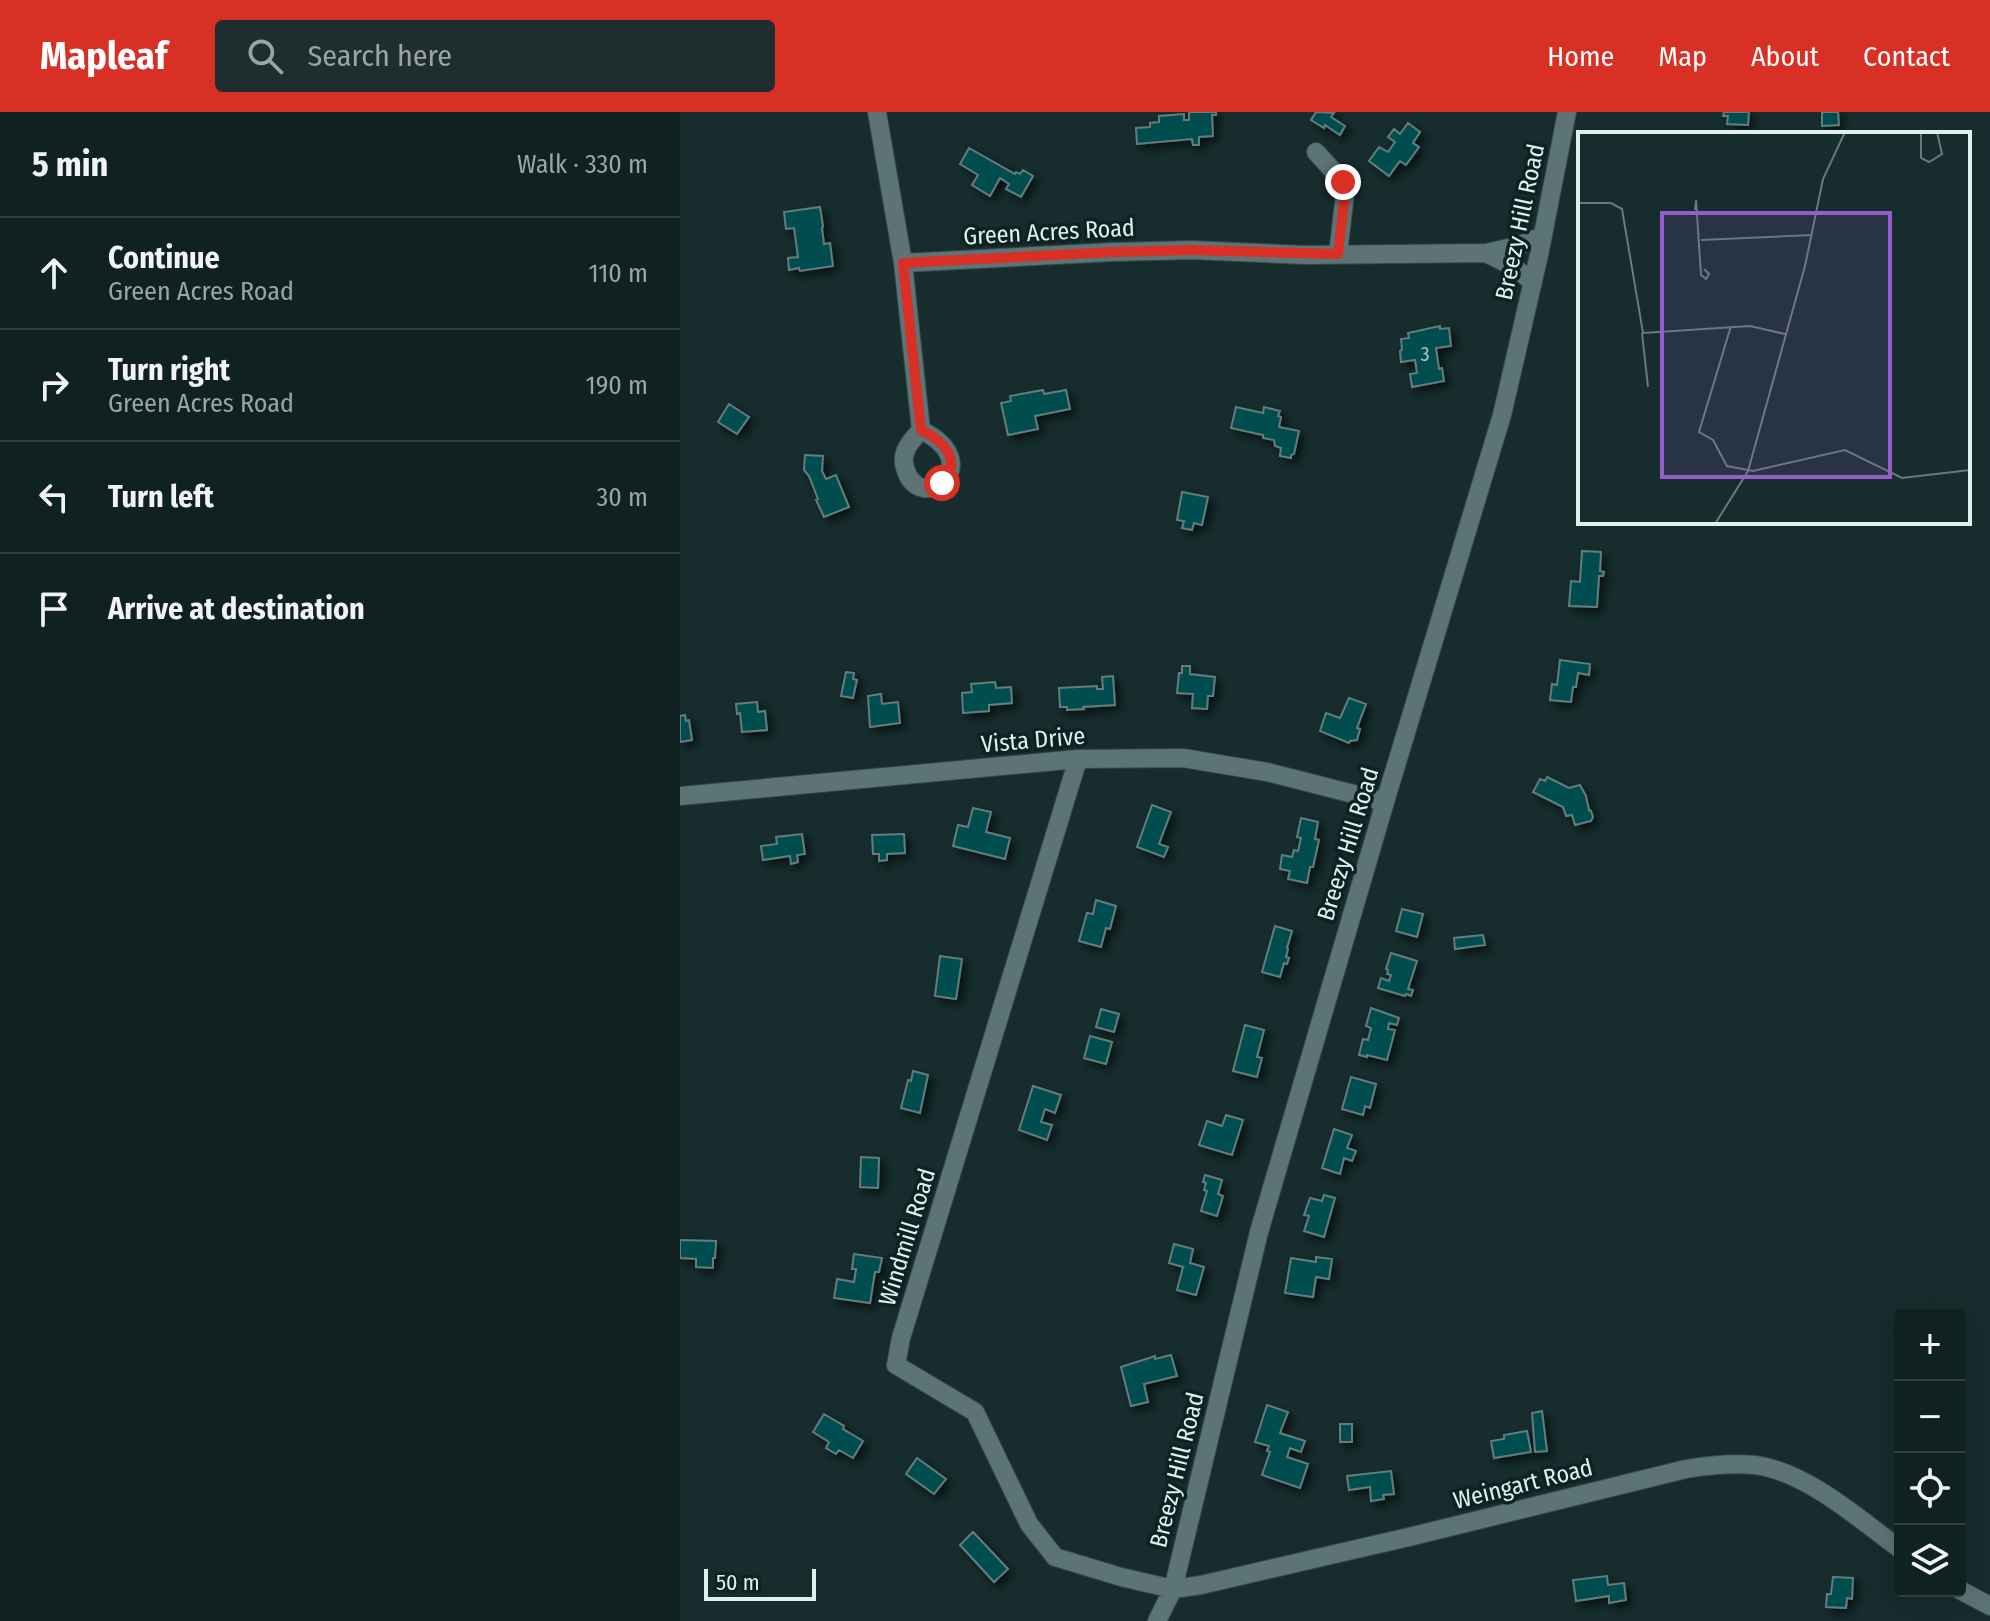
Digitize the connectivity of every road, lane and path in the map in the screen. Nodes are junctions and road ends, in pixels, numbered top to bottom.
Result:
1 (877, 112) edge
2 (1567, 112) edge
3 (1316, 152) dead end
4 (1543, 236) junction
5 (1486, 253) junction
6 (1338, 254) junction
7 (903, 263) junction
8 (1533, 282) junction
9 (921, 430) dead end
10 (1078, 759) junction
11 (680, 796) edge
12 (1385, 802) junction
13 (1894, 1544) edge
14 (1173, 1589) junction
15 (1966, 1593) edge
16 (1990, 1606) edge
17 (1157, 1621) edge

1 - 7 street
2 - 4 street, Breezy Hill Road
3 - 6 street
4 - 5 street, Green Acres Road
4 - 8 street, Breezy Hill Road
5 - 6 street, Green Acres Road
5 - 8 street, Green Acres Road
6 - 7 street, Green Acres Road
7 - 9 street
8 - 12 street, Breezy Hill Road
10 - 11 street, Vista Drive
10 - 12 street, Vista Drive
10 - 14 street, Windmill Road
12 - 14 street, Breezy Hill Road
13 - 14 street, Weingart Road
14 - 17 street
15 - 16 street

